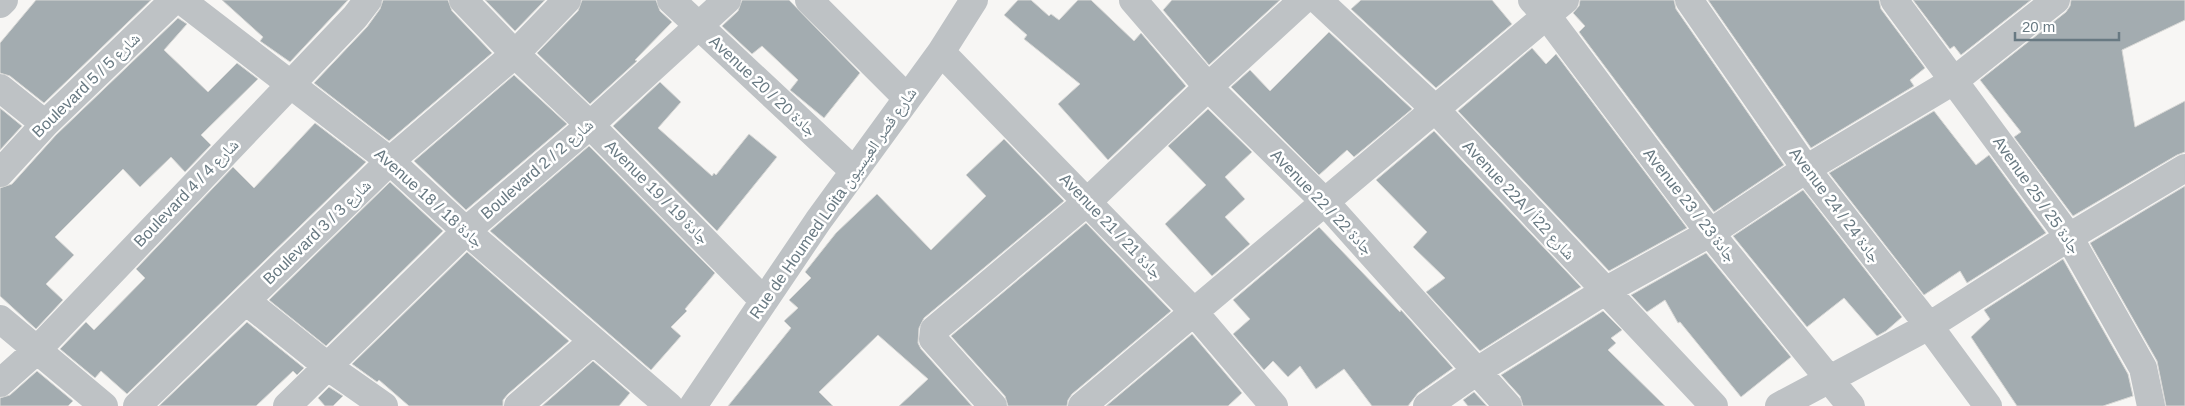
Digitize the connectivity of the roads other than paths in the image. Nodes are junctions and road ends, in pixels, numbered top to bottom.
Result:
1 (4, 0) edge
2 (174, 0) edge
3 (181, 0) edge
4 (368, 0) edge
5 (463, 0) edge
6 (567, 0) edge
7 (671, 0) edge
8 (727, 0) edge
9 (809, 0) edge
10 (974, 0) edge
11 (1133, 0) edge
12 (1303, 0) edge
13 (1318, 0) edge
14 (1689, 0) edge
15 (1894, 0) edge
16 (2056, 0) edge
17 (0, 4) edge
18 (1548, 5) edge
19 (698, 26) junction
20 (941, 52) junction
21 (515, 54) junction
22 (1955, 80) junction
23 (290, 83) junction
24 (1208, 87) junction
25 (0, 88) edge
26 (906, 97) junction
27 (1434, 108) junction
28 (45, 124) junction
29 (590, 124) junction
30 (390, 161) junction
31 (2185, 168) edge
32 (1806, 169) junction
33 (854, 171) junction
34 (0, 172) edge
35 (1088, 201) junction
36 (1325, 202) junction
37 (466, 231) junction
38 (1710, 233) junction
39 (2069, 237) junction
40 (1605, 292) junction
41 (246, 301) junction
42 (764, 301) junction
43 (1194, 312) junction
44 (0, 319) edge
45 (1929, 326) junction
46 (593, 341) junction
47 (37, 350) junction
48 (327, 366) junction
49 (1477, 371) junction
50 (1830, 380) junction
51 (0, 383) edge
52 (706, 400) edge
53 (104, 406) edge
54 (137, 406) edge
55 (287, 406) edge
56 (384, 406) edge
57 (518, 406) edge
58 (669, 406) edge
59 (993, 406) edge
60 (1082, 406) edge
61 (1274, 406) edge
62 (1427, 406) edge
63 (1508, 406) edge
64 (1714, 406) edge
65 (1779, 406) edge
66 (1851, 406) edge
67 (1988, 406) edge
68 (2151, 406) edge

1 - 17 street
2 - 28 street, Boulevard 5 / شارع 5
3 - 23 street, Avenue 18 / جادة 18
4 - 23 street, Boulevard 4 / شارع 4
5 - 21 street, Avenue 19 / جادة 19
6 - 21 street, Boulevard 3 / شارع 3
7 - 19 street, Avenue 20 / جادة 20
8 - 19 street, Boulevard 2 / شارع 2
9 - 26 street
10 - 20 street, Rue de Houmed Loita شارع قصر العيسيون
11 - 24 street, Avenue 22 / جادة 22
12 - 24 street
13 - 27 street, Avenue 22A / شارع 22أ
14 - 32 street, Avenue 24 / جادة 24
15 - 22 street, Avenue 25 / جادة 25
16 - 22 street
18 - 27 street
18 - 38 street, Avenue 23 / جادة 23
19 - 29 street, Boulevard 2 / شارع 2
19 - 33 street, Avenue 20 / جادة 20
20 - 26 street, Rue de Houmed Loita شارع قصر العيسيون
20 - 35 street, Avenue 21 / جادة 21
21 - 29 street, Avenue 19 / جادة 19
21 - 30 street, Boulevard 3 / شارع 3
22 - 32 street
22 - 39 street, Avenue 25 / جادة 25
23 - 30 street, Avenue 18 / جادة 18
23 - 47 street, Boulevard 4 / شارع 4
24 - 35 street
24 - 36 street, Avenue 22 / جادة 22
25 - 28 street
26 - 33 street, Rue de Houmed Loita شارع قصر العيسيون
27 - 36 street
27 - 40 street, Avenue 22A / شارع 22أ
28 - 34 street, Boulevard 5 / شارع 5
29 - 37 street, Boulevard 2 / شارع 2
29 - 42 street, Avenue 19 / جادة 19
30 - 37 street, Avenue 18 / جادة 18
30 - 41 street, Boulevard 3 / شارع 3
31 - 39 street
32 - 38 street
32 - 45 street, Avenue 24 / جادة 24
33 - 42 street, Rue de Houmed Loita شارع قصر العيسيون
35 - 43 street, Avenue 21 / جادة 21
35 - 59 street
36 - 43 street
36 - 49 street, Avenue 22 / جادة 22
37 - 46 street, Avenue 18 / جادة 18
37 - 48 street, Boulevard 2 / شارع 2
38 - 40 street
38 - 50 street, Avenue 23 / جادة 23
39 - 45 street
39 - 68 street, Avenue 25 / جادة 25
40 - 49 street
40 - 64 street, Avenue 22A / شارع 22أ
41 - 48 street
41 - 54 street, Boulevard 3 / شارع 3
42 - 52 street, Rue de Houmed Loita شارع قصر العيسيون
43 - 60 street
43 - 61 street, Avenue 21 / جادة 21
44 - 47 street
45 - 50 street
45 - 67 street, Avenue 24 / جادة 24
46 - 57 street
46 - 58 street, Avenue 18 / جادة 18
47 - 51 street, Boulevard 4 / شارع 4
47 - 53 street
48 - 55 street, Boulevard 2 / شارع 2
48 - 56 street
49 - 62 street
49 - 63 street, Avenue 22 / جادة 22
50 - 65 street
50 - 66 street, Avenue 23 / جادة 23

